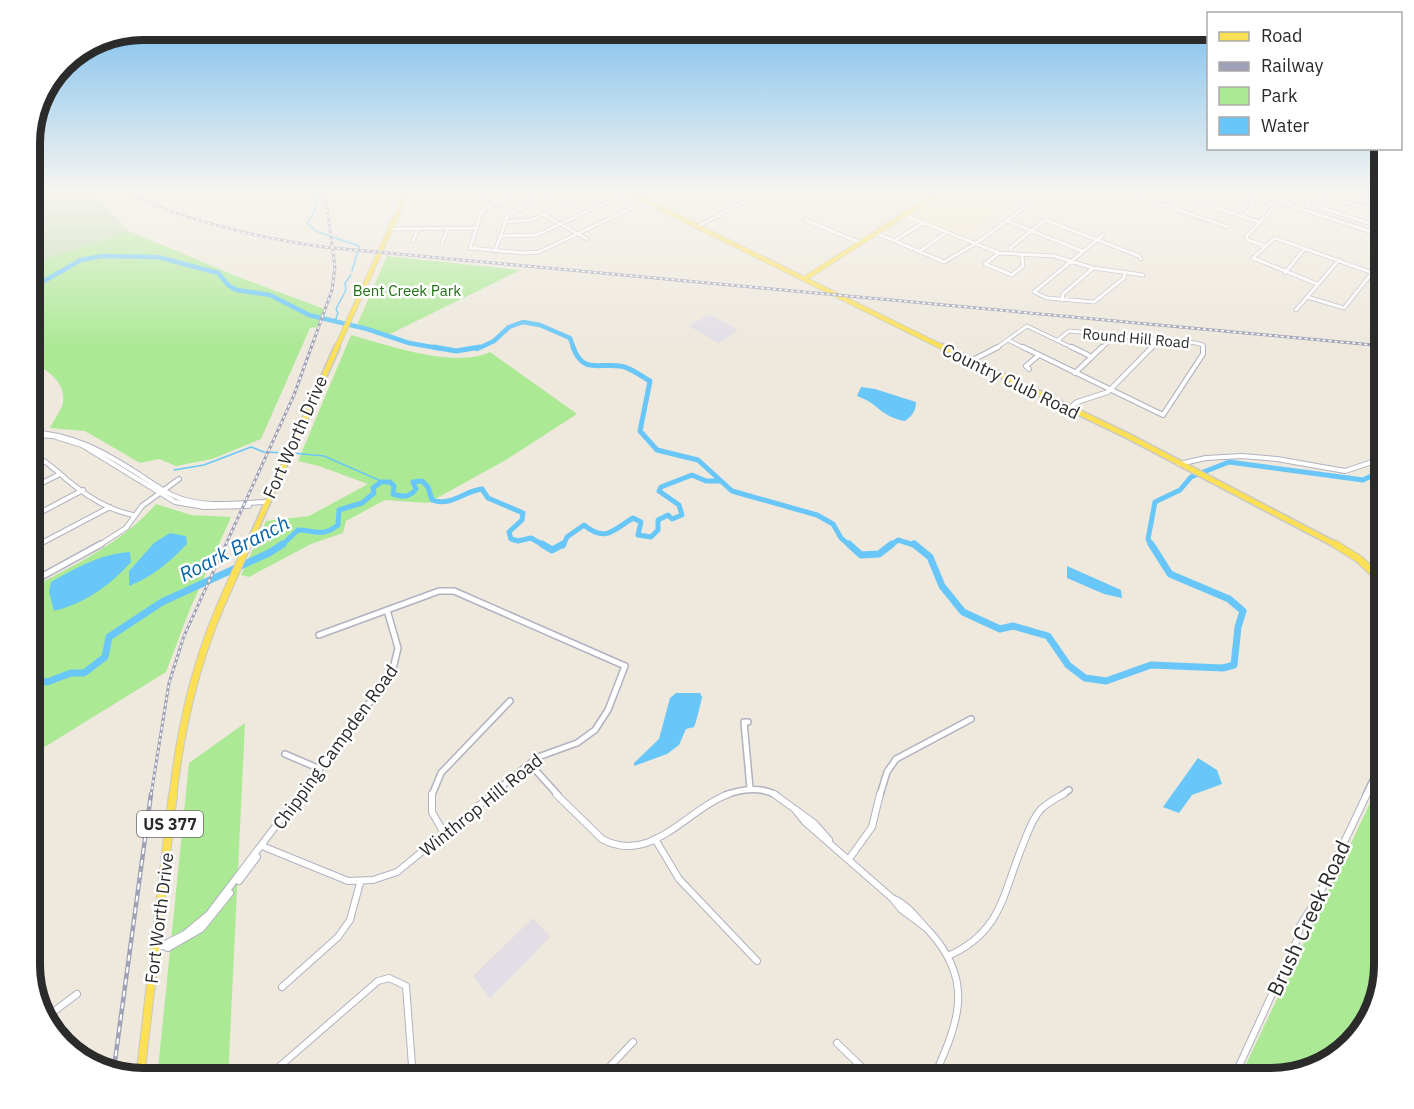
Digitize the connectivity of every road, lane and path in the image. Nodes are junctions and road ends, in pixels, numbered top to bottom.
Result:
1 (383, 244) edge
2 (471, 244) edge
3 (498, 244) edge
4 (556, 244) edge
5 (734, 244) edge
6 (860, 244) edge
7 (900, 244) edge
8 (931, 244) edge
9 (975, 244) joint
10 (1015, 244) edge
11 (1064, 244) edge
12 (1091, 244) edge
13 (1106, 244) edge
14 (1260, 244) edge
15 (1268, 244) edge
16 (1292, 244) edge
17 (1265, 246) junction
18 (1305, 248) junction
19 (1011, 250) dead end
20 (495, 251) junction
21 (1082, 251) junction
22 (919, 252) junction
23 (999, 253) junction
24 (1022, 256) junction
25 (1141, 259) dead end
26 (1071, 260) junction
27 (1339, 260) junction
28 (1093, 267) junction
29 (1125, 273) junction
30 (1285, 273) junction
31 (1372, 273) joint
32 (1143, 275) dead end
33 (804, 279) junction
34 (1317, 284) junction
35 (1307, 297) junction
36 (1062, 300) junction
37 (1296, 310) dead end
38 (1108, 335) junction
39 (1008, 340) junction
40 (1058, 340) junction
41 (1154, 340) junction
42 (1039, 355) junction
43 (1092, 357) junction
44 (971, 361) junction
45 (1029, 369) dead end
46 (1075, 373) junction
47 (1110, 390) junction
48 (1068, 410) junction
49 (41, 434) edge
50 (41, 458) edge
51 (1374, 461) edge
52 (1181, 466) junction
53 (60, 474) junction
54 (179, 479) dead end
55 (41, 484) edge
56 (83, 490) junction
57 (160, 492) junction
58 (266, 504) junction
59 (110, 507) junction
60 (41, 512) edge
61 (133, 515) junction
62 (41, 543) edge
63 (1374, 573) edge
64 (41, 577) edge
65 (387, 610) junction
66 (319, 635) dead end
67 (510, 700) dead end
68 (971, 719) dead end
69 (748, 722) dead end
70 (285, 754) dead end
71 (530, 764) junction
72 (320, 769) junction
73 (1374, 778) edge
74 (750, 788) junction
75 (1070, 790) dead end
76 (445, 835) junction
77 (655, 839) junction
78 (262, 846) junction
79 (849, 859) junction
80 (360, 883) junction
81 (159, 948) junction
82 (948, 956) junction
83 (757, 961) dead end
84 (282, 987) dead end
85 (76, 994) dead end
86 (52, 1013) edge
87 (633, 1042) dead end
88 (837, 1043) dead end
89 (141, 1068) edge
90 (278, 1068) edge
91 (412, 1068) edge
92 (608, 1068) edge
93 (863, 1068) edge
94 (937, 1068) edge
95 (1238, 1068) edge

1 - 58 main road, Fort Worth Drive / US 377
2 - 20 street
3 - 20 street
4 - 20 street
5 - 33 main road, Country Club Road
6 - 33 main road
7 - 22 street
8 - 22 street
9 - 22 street
9 - 23 street
10 - 19 street
11 - 21 street
12 - 21 street
13 - 25 street
14 - 17 street
15 - 17 street
16 - 18 street
17 - 30 street
18 - 27 street
18 - 30 street
21 - 26 street
23 - 24 street
23 - 24 street
24 - 26 street
26 - 28 street
26 - 36 street
27 - 31 street
27 - 34 street
28 - 29 street
28 - 36 street
29 - 32 street
29 - 36 street
30 - 34 street
31 - 35 street
33 - 44 main road, Country Club Road
34 - 35 street
35 - 37 street
38 - 40 street, Round Hill Road
38 - 41 street, Round Hill Road
38 - 43 street
39 - 40 street
39 - 42 street
39 - 44 street
40 - 43 street
41 - 47 street
41 - 47 street, Round Hill Road
42 - 45 street
42 - 46 street
43 - 46 street
44 - 48 main road, Country Club Road
46 - 47 street
47 - 48 street
48 - 52 main road, Country Club Road
49 - 57 street
50 - 53 street
51 - 52 street
52 - 63 main road, Country Club Road
53 - 55 street
53 - 56 street
54 - 57 street
56 - 59 street
56 - 60 street
57 - 58 street
57 - 61 street
58 - 81 main road, Fort Worth Drive / US 377
59 - 61 street
59 - 62 street
61 - 64 street
65 - 66 street, Winthrop Hill Road
65 - 71 street, Winthrop Hill Road
65 - 72 street, Chipping Campden Road
67 - 76 street
68 - 79 street
69 - 74 street
70 - 72 street
71 - 76 street, Winthrop Hill Road
71 - 77 street
72 - 78 street, Chipping Campden Road
73 - 95 street, Brush Creek Road
74 - 77 street
74 - 79 street
75 - 82 street
76 - 80 street, Winthrop Hill Road
77 - 83 street
78 - 80 street
78 - 81 street, Chipping Campden Road
79 - 82 street
80 - 84 street
81 - 89 main road, Fort Worth Drive / US 377
82 - 94 street
85 - 86 street
87 - 92 street
88 - 93 street
90 - 91 street

